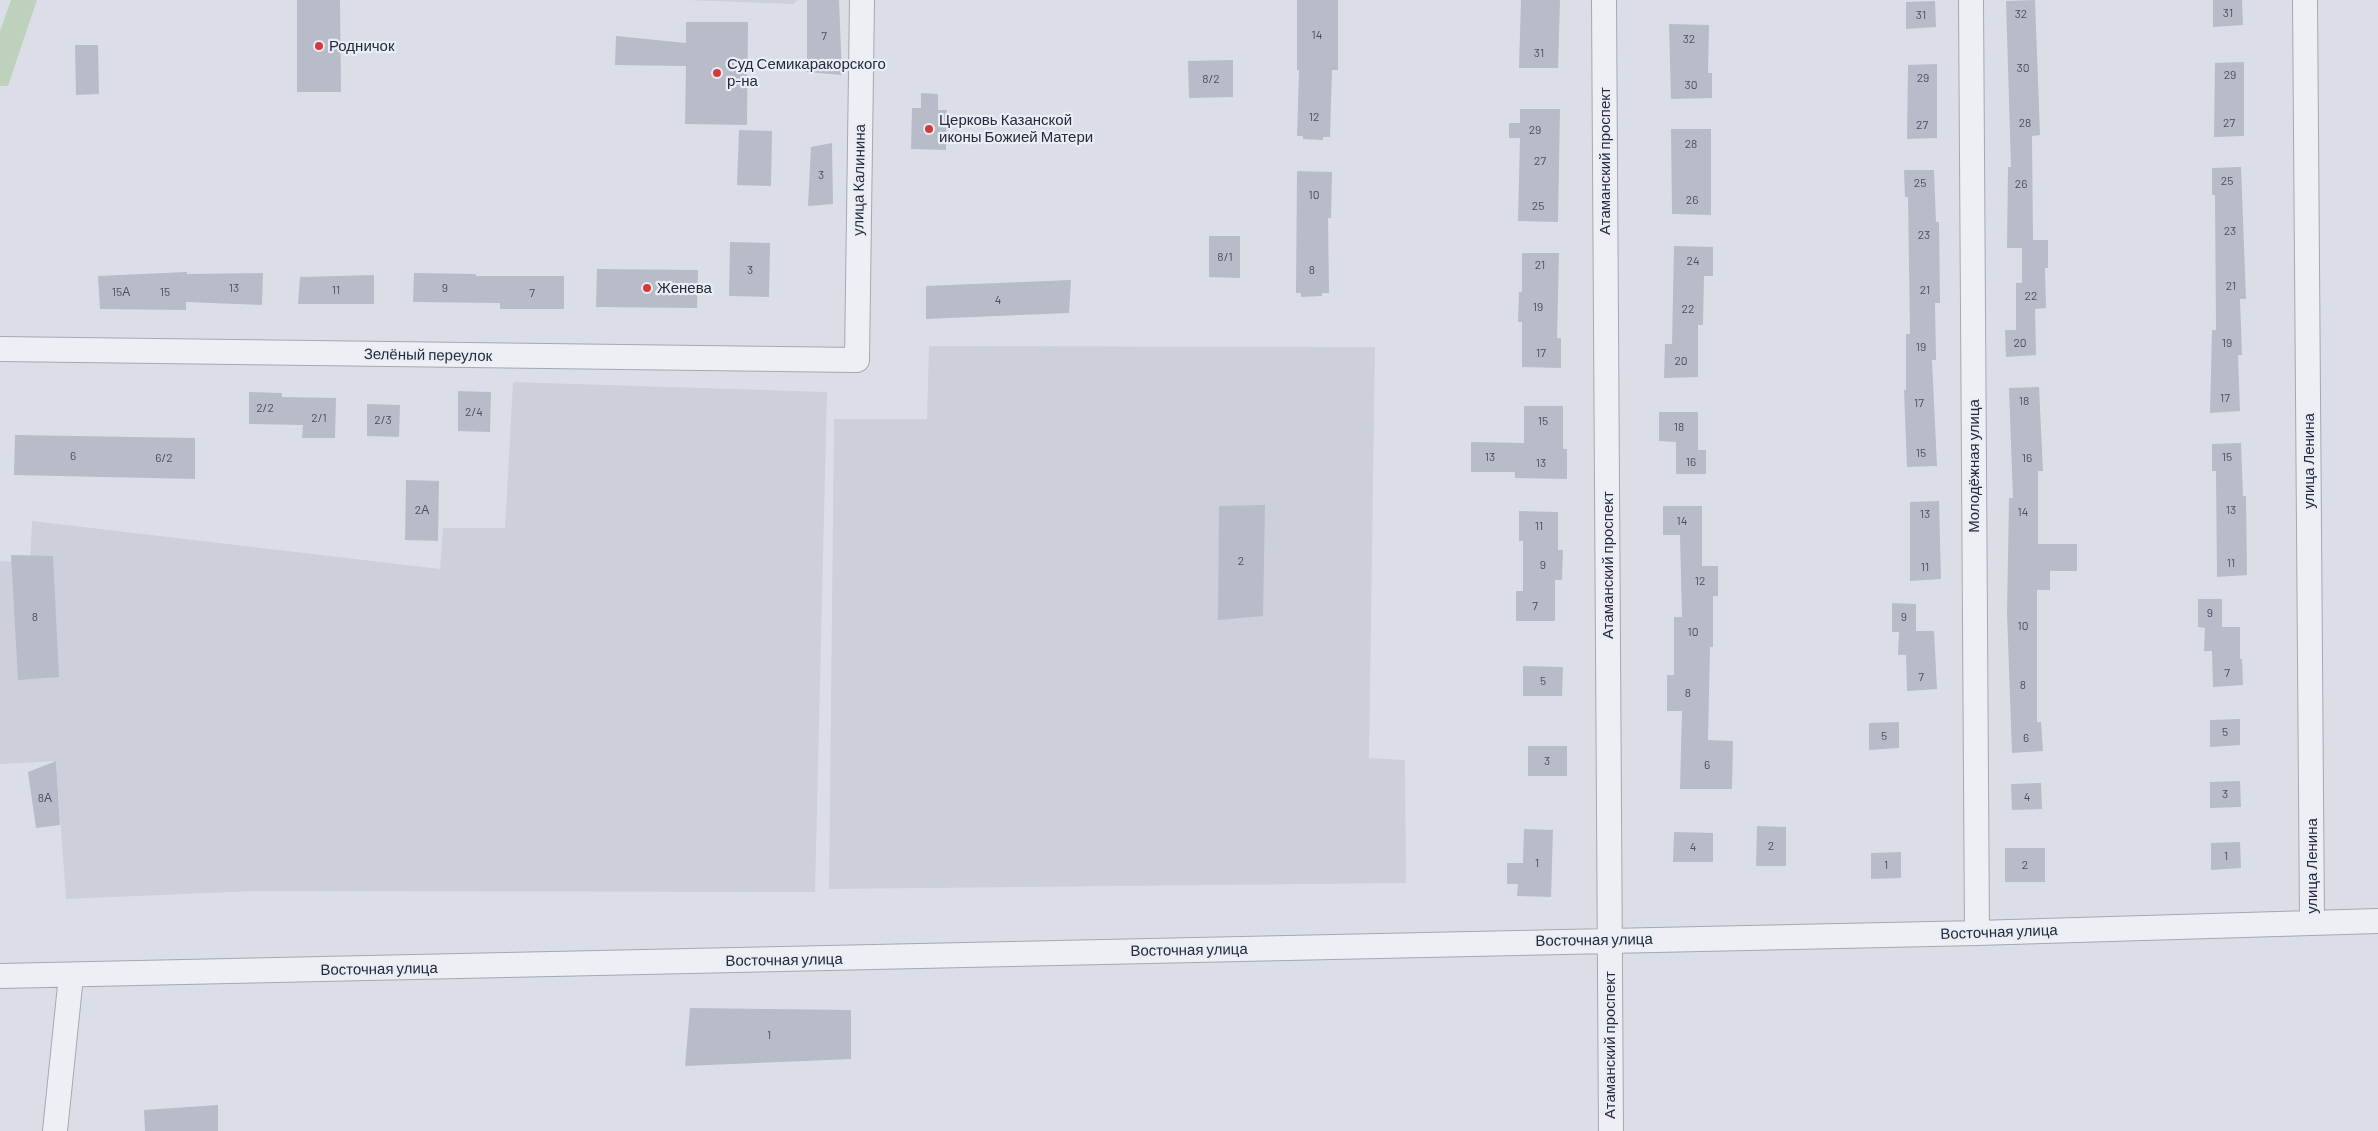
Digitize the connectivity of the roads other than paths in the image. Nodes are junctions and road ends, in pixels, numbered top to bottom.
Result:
1 (862, 0) edge
2 (1604, 0) edge
3 (1971, 0) edge
4 (2305, 0) edge
5 (0, 349) edge
6 (857, 360) joint
7 (2378, 921) edge
8 (2312, 922) junction
9 (1977, 933) junction
10 (1610, 940) junction
11 (0, 976) edge
12 (71, 976) junction
13 (55, 1131) edge
14 (1610, 1131) edge

1 - 6 street, улица Калинина
2 - 10 street, Атаманский проспект
3 - 9 street, Молодёжная улица
4 - 8 street, улица Ленина
5 - 6 street, Зелёный переулок
7 - 8 street, Восточная улица
8 - 9 street, Восточная улица
9 - 10 street, Восточная улица
10 - 12 street, Восточная улица
10 - 14 street, Атаманский проспект
11 - 12 street, Восточная улица
12 - 13 street

